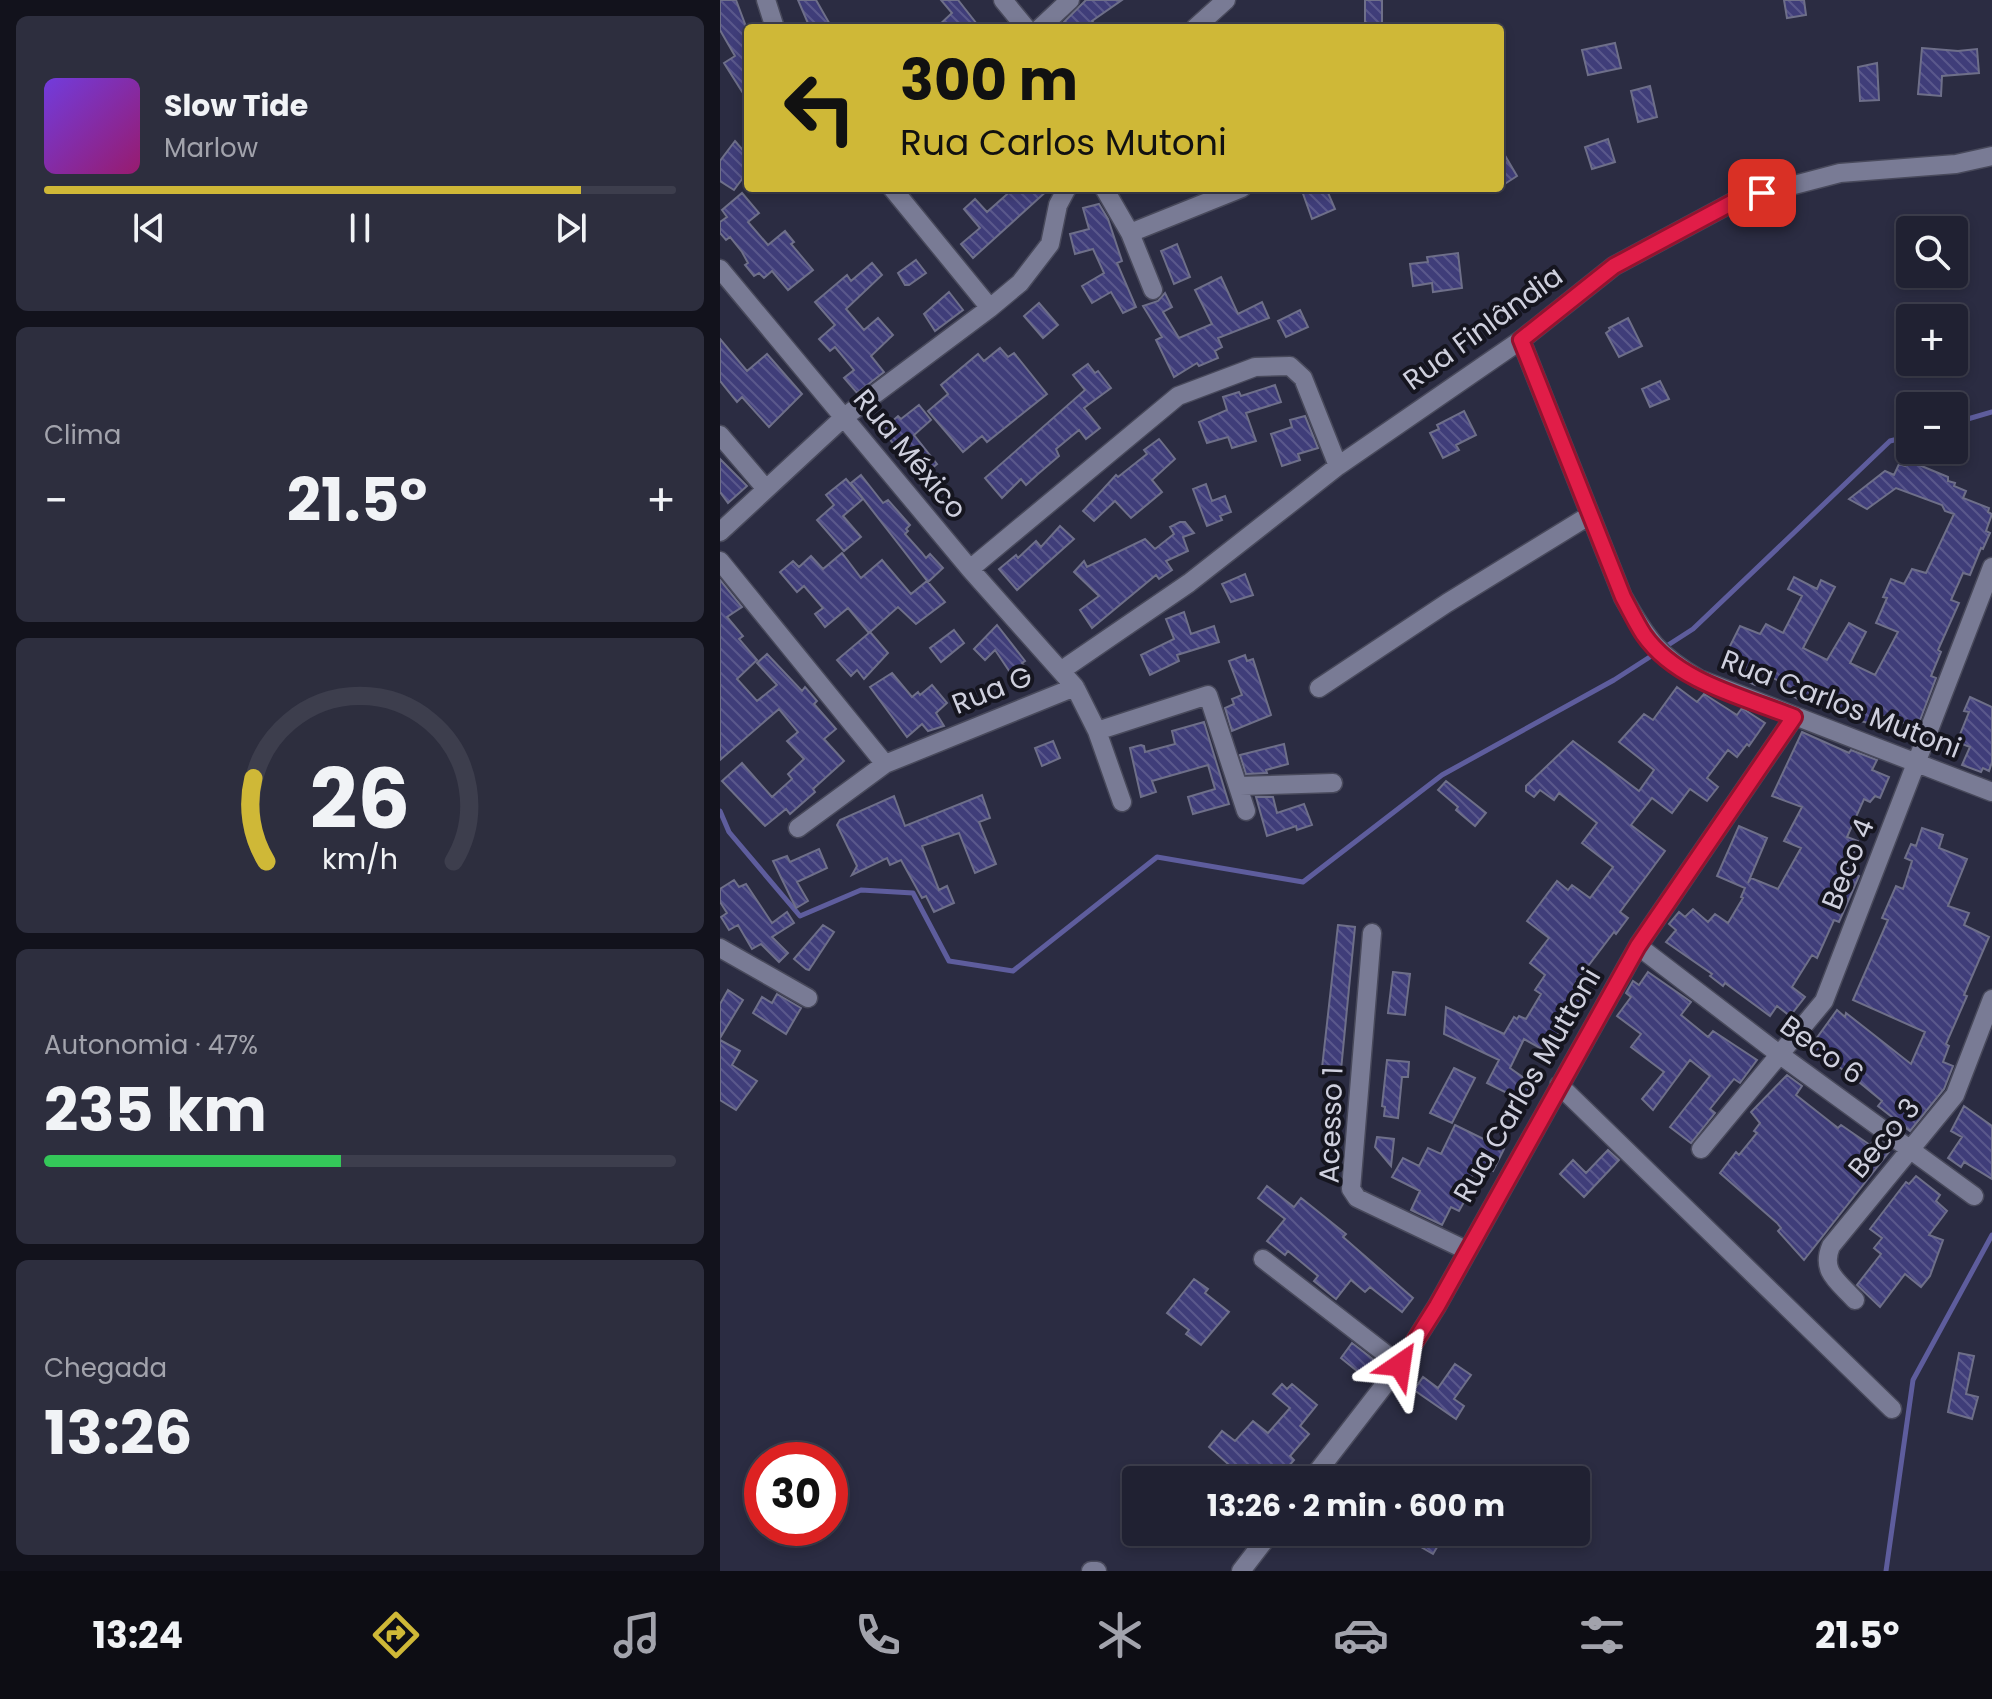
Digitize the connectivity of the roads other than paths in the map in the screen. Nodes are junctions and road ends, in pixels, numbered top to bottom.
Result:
1 (766, 0) edge
2 (1003, 0) edge
3 (1070, 0) edge
4 (1226, 0) edge
5 (774, 24) edge
6 (1024, 24) edge
7 (1034, 24) edge
8 (1199, 24) edge
9 (1992, 156) edge
10 (895, 192) edge
11 (1065, 192) edge
12 (1106, 192) edge
13 (1232, 192) edge
14 (1130, 233) junction
15 (720, 269) edge
16 (1153, 290) dead end
17 (990, 308) junction
18 (1521, 340) junction
19 (843, 418) junction
20 (720, 435) edge
21 (1338, 466) junction
22 (766, 489) junction
23 (1590, 515) junction
24 (720, 532) edge
25 (720, 561) edge
26 (1992, 567) edge
27 (970, 569) junction
28 (1062, 670) junction
29 (1075, 687) junction
30 (1319, 688) dead end
31 (1794, 717) junction
32 (1097, 731) junction
33 (885, 764) junction
34 (1917, 764) junction
35 (1333, 783) dead end
36 (1240, 786) junction
37 (1992, 792) edge
38 (1122, 802) dead end
39 (1246, 811) dead end
40 (798, 828) dead end
41 (1372, 933) dead end
42 (1638, 946) junction
43 (720, 948) edge
44 (808, 998) dead end
45 (1992, 999) edge
46 (1779, 1054) junction
47 (1559, 1085) junction
48 (1701, 1149) dead end
49 (1911, 1150) junction
50 (1974, 1196) dead end
51 (1466, 1250) junction
52 (1263, 1259) dead end
53 (1855, 1300) dead end
54 (1400, 1365) junction
55 (1892, 1409) dead end
56 (1322, 1466) edge
57 (1260, 1546) edge
58 (1241, 1571) edge

1 - 5 street
2 - 6 street
3 - 7 street
4 - 8 street
9 - 18 street, Rua Finlândia
10 - 17 street
11 - 17 street
12 - 14 street
13 - 14 street
14 - 16 street
15 - 19 street, Rua México
17 - 19 street
18 - 21 street, Rua Finlândia
18 - 23 street, Rua Carlos Mutoni
19 - 22 street
19 - 27 street, Rua México
20 - 22 street
21 - 27 street
21 - 28 street, Rua Finlândia
22 - 24 street
23 - 30 street
23 - 31 street, Rua Carlos Mutoni
25 - 33 street
26 - 34 street, Beco 4
27 - 28 street, Rua México
28 - 29 street, Rua México
29 - 32 street, Rua G
29 - 33 street, Rua G
31 - 34 street, Rua Carlos Mutoni
31 - 42 street, Rua Carlos Muttoni
32 - 36 street
32 - 38 street, Rua G
33 - 40 street, Rua G
34 - 37 street, Rua Carlos Mutoni
34 - 46 street, Beco 4
35 - 36 street
36 - 39 street
41 - 51 street, Acesso 1
42 - 46 street, Beco 6
42 - 47 street, Rua Carlos Muttoni
43 - 44 street
45 - 49 street, Beco 3
46 - 48 street, Beco 4
46 - 49 street, Beco 6
47 - 51 street, Rua Carlos Muttoni
47 - 55 street
49 - 50 street, Beco 6
49 - 53 street, Beco 3
51 - 54 street, Rua Carlos Muttoni
52 - 54 street
54 - 56 street, Rua Carlos Muttoni
57 - 58 street

